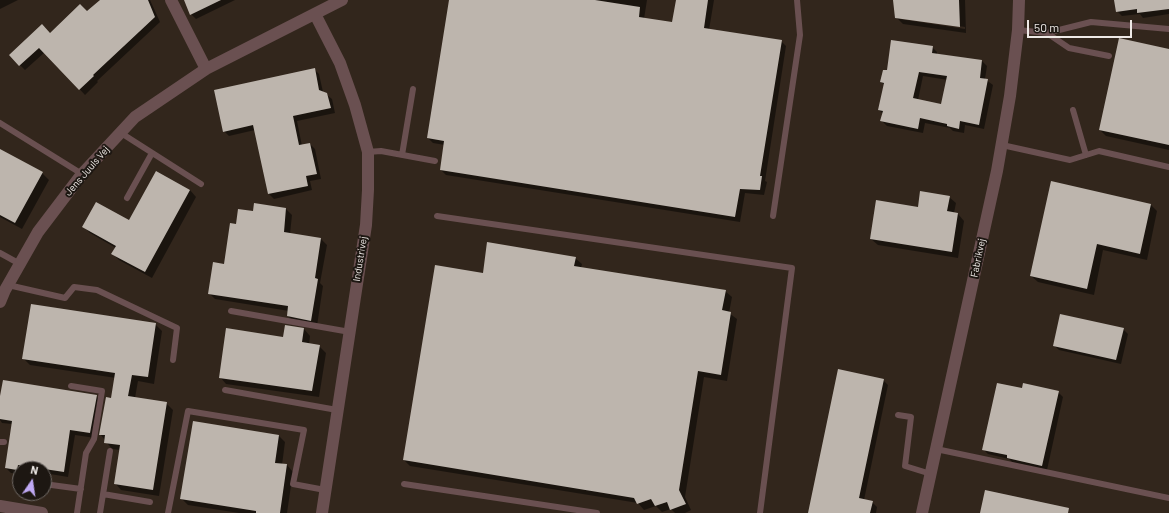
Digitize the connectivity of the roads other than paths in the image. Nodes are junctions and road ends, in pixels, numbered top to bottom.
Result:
1 (172, 0) edge
2 (342, 0) edge
3 (797, 0) edge
4 (1019, 0) edge
5 (315, 14) junction
6 (1018, 30) junction
7 (1169, 30) edge
8 (1047, 33) junction
9 (1109, 56) dead end
10 (206, 69) junction
11 (413, 89) dead end
12 (1073, 110) dead end
13 (0, 123) edge
14 (121, 132) junction
15 (1002, 145) junction
16 (152, 152) junction
17 (368, 152) junction
18 (402, 155) junction
19 (1086, 155) junction
20 (435, 161) dead end
21 (1169, 167) edge
22 (82, 174) junction
23 (201, 184) dead end
24 (127, 198) dead end
25 (437, 216) dead end
26 (773, 216) dead end
27 (0, 253) edge
28 (20, 264) junction
29 (8, 285) junction
30 (0, 302) edge
31 (231, 311) dead end
32 (350, 332) junction
33 (173, 360) dead end
34 (71, 386) dead end
35 (225, 390) dead end
36 (337, 410) junction
37 (898, 415) dead end
38 (936, 450) junction
39 (110, 451) dead end
40 (931, 474) junction
41 (404, 484) dead end
42 (52, 485) edge
43 (81, 489) junction
44 (325, 490) junction
45 (103, 494) junction
46 (1169, 498) edge
47 (150, 502) dead end
48 (0, 506) edge
49 (575, 511) edge
50 (42, 513) edge
51 (77, 513) edge
52 (100, 513) edge
53 (168, 513) edge
54 (322, 513) edge
55 (597, 513) edge
56 (760, 513) edge
57 (922, 513) edge

1 - 10 street
2 - 5 street, Jens Juuls Vej
3 - 26 lane
4 - 6 street, Fabrikvej
5 - 10 street, Jens Juuls Vej
5 - 17 street, Industrivej
6 - 8 lane
6 - 15 street, Fabrikvej
7 - 8 lane
8 - 9 lane
10 - 14 street, Jens Juuls Vej
11 - 18 lane
12 - 19 lane
13 - 22 lane
14 - 16 lane
14 - 22 street, Jens Juuls Vej
15 - 19 lane
15 - 38 street, Fabrikvej
16 - 23 lane
16 - 24 lane
17 - 18 lane
17 - 32 street, Industrivej
18 - 20 lane
19 - 21 lane
22 - 28 street, Jens Juuls Vej
25 - 56 lane
27 - 28 lane
28 - 29 street, Jens Juuls Vej
29 - 30 street, Jens Juuls Vej
29 - 33 lane
31 - 32 lane
32 - 36 street, Industrivej
34 - 43 lane
35 - 36 lane
36 - 44 street, Industrivej
37 - 40 lane
38 - 40 street, Fabrikvej
38 - 46 lane
39 - 45 lane
40 - 57 street, Fabrikvej
41 - 49 lane
42 - 43 lane
43 - 51 lane
44 - 53 lane
44 - 54 street, Industrivej
45 - 47 lane
45 - 52 lane
48 - 50 street
49 - 55 lane

